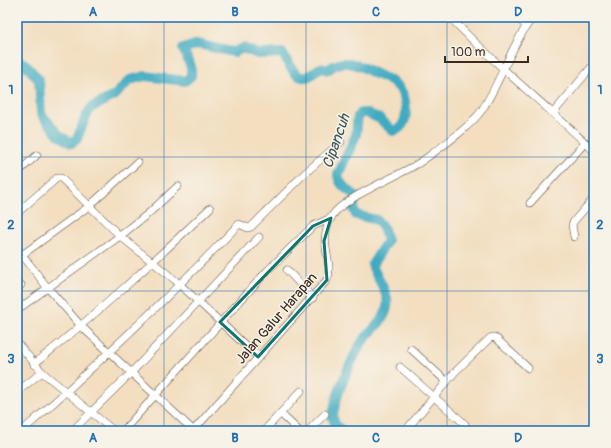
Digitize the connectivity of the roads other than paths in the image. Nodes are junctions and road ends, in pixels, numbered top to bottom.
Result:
1 (450, 17) edge
2 (517, 17) edge
3 (533, 17) edge
4 (526, 26) junction
5 (594, 64) edge
6 (503, 68) junction
7 (554, 112) junction
8 (341, 142) dead end
9 (585, 143) junction
10 (594, 151) edge
11 (37, 155) dead end
12 (138, 162) dead end
13 (17, 173) edge
14 (178, 186) dead end
15 (594, 198) edge
16 (530, 203) dead end
17 (88, 207) junction
18 (210, 208) dead end
19 (17, 213) edge
20 (331, 218) junction
21 (120, 236) junction
22 (259, 237) dead end
23 (574, 237) dead end
24 (17, 248) edge
25 (22, 255) junction
26 (152, 263) junction
27 (287, 270) dead end
28 (179, 285) junction
29 (47, 287) junction
30 (313, 298) junction
31 (199, 302) junction
32 (17, 310) edge
33 (220, 322) junction
34 (82, 327) junction
35 (18, 348) edge
36 (411, 349) dead end
37 (108, 351) junction
38 (258, 357) junction
39 (34, 364) junction
40 (400, 366) dead end
41 (528, 368) dead end
42 (42, 372) junction
43 (132, 373) junction
44 (447, 382) junction
45 (301, 391) dead end
46 (17, 392) edge
47 (66, 393) junction
48 (157, 396) junction
49 (434, 396) junction
50 (90, 412) junction
51 (281, 414) junction
52 (325, 414) dead end
53 (466, 424) dead end
54 (22, 431) edge
55 (72, 431) edge
56 (114, 431) edge
57 (124, 431) edge
58 (193, 431) edge
59 (264, 431) edge
60 (299, 431) edge
61 (308, 431) edge
62 (405, 431) edge

1 - 6 street
2 - 4 street
3 - 4 street, Jalan Galur Harapan
4 - 6 street, Jalan Galur Harapan
5 - 7 street
6 - 7 street
6 - 20 street, Jalan Galur Harapan
7 - 9 street
8 - 28 street
9 - 10 street
9 - 16 street
11 - 13 street
12 - 17 street
14 - 21 street
15 - 23 street
17 - 19 street
17 - 21 street
17 - 25 street
18 - 26 street
20 - 30 street, Jalan Galur Harapan
20 - 33 street
21 - 26 street
21 - 29 street
22 - 31 street
24 - 25 street
25 - 29 street
26 - 28 street
26 - 34 street
27 - 30 street
28 - 31 street
28 - 37 street
29 - 32 street
29 - 34 street
30 - 38 street, Jalan Galur Harapan
31 - 33 street
31 - 43 street
33 - 38 street
33 - 48 street
34 - 37 street
34 - 39 street
35 - 39 street
36 - 44 street
37 - 43 street
37 - 47 street
38 - 58 street, Jalan Galur Harapan
39 - 42 street
40 - 49 street
41 - 44 street
42 - 46 street
42 - 47 street
43 - 48 street
43 - 50 street
44 - 49 street
45 - 51 street
47 - 50 street
47 - 54 street
48 - 57 street
48 - 58 street
49 - 53 street
49 - 62 street
50 - 55 street
50 - 56 street
51 - 59 street
51 - 60 street
52 - 61 street

